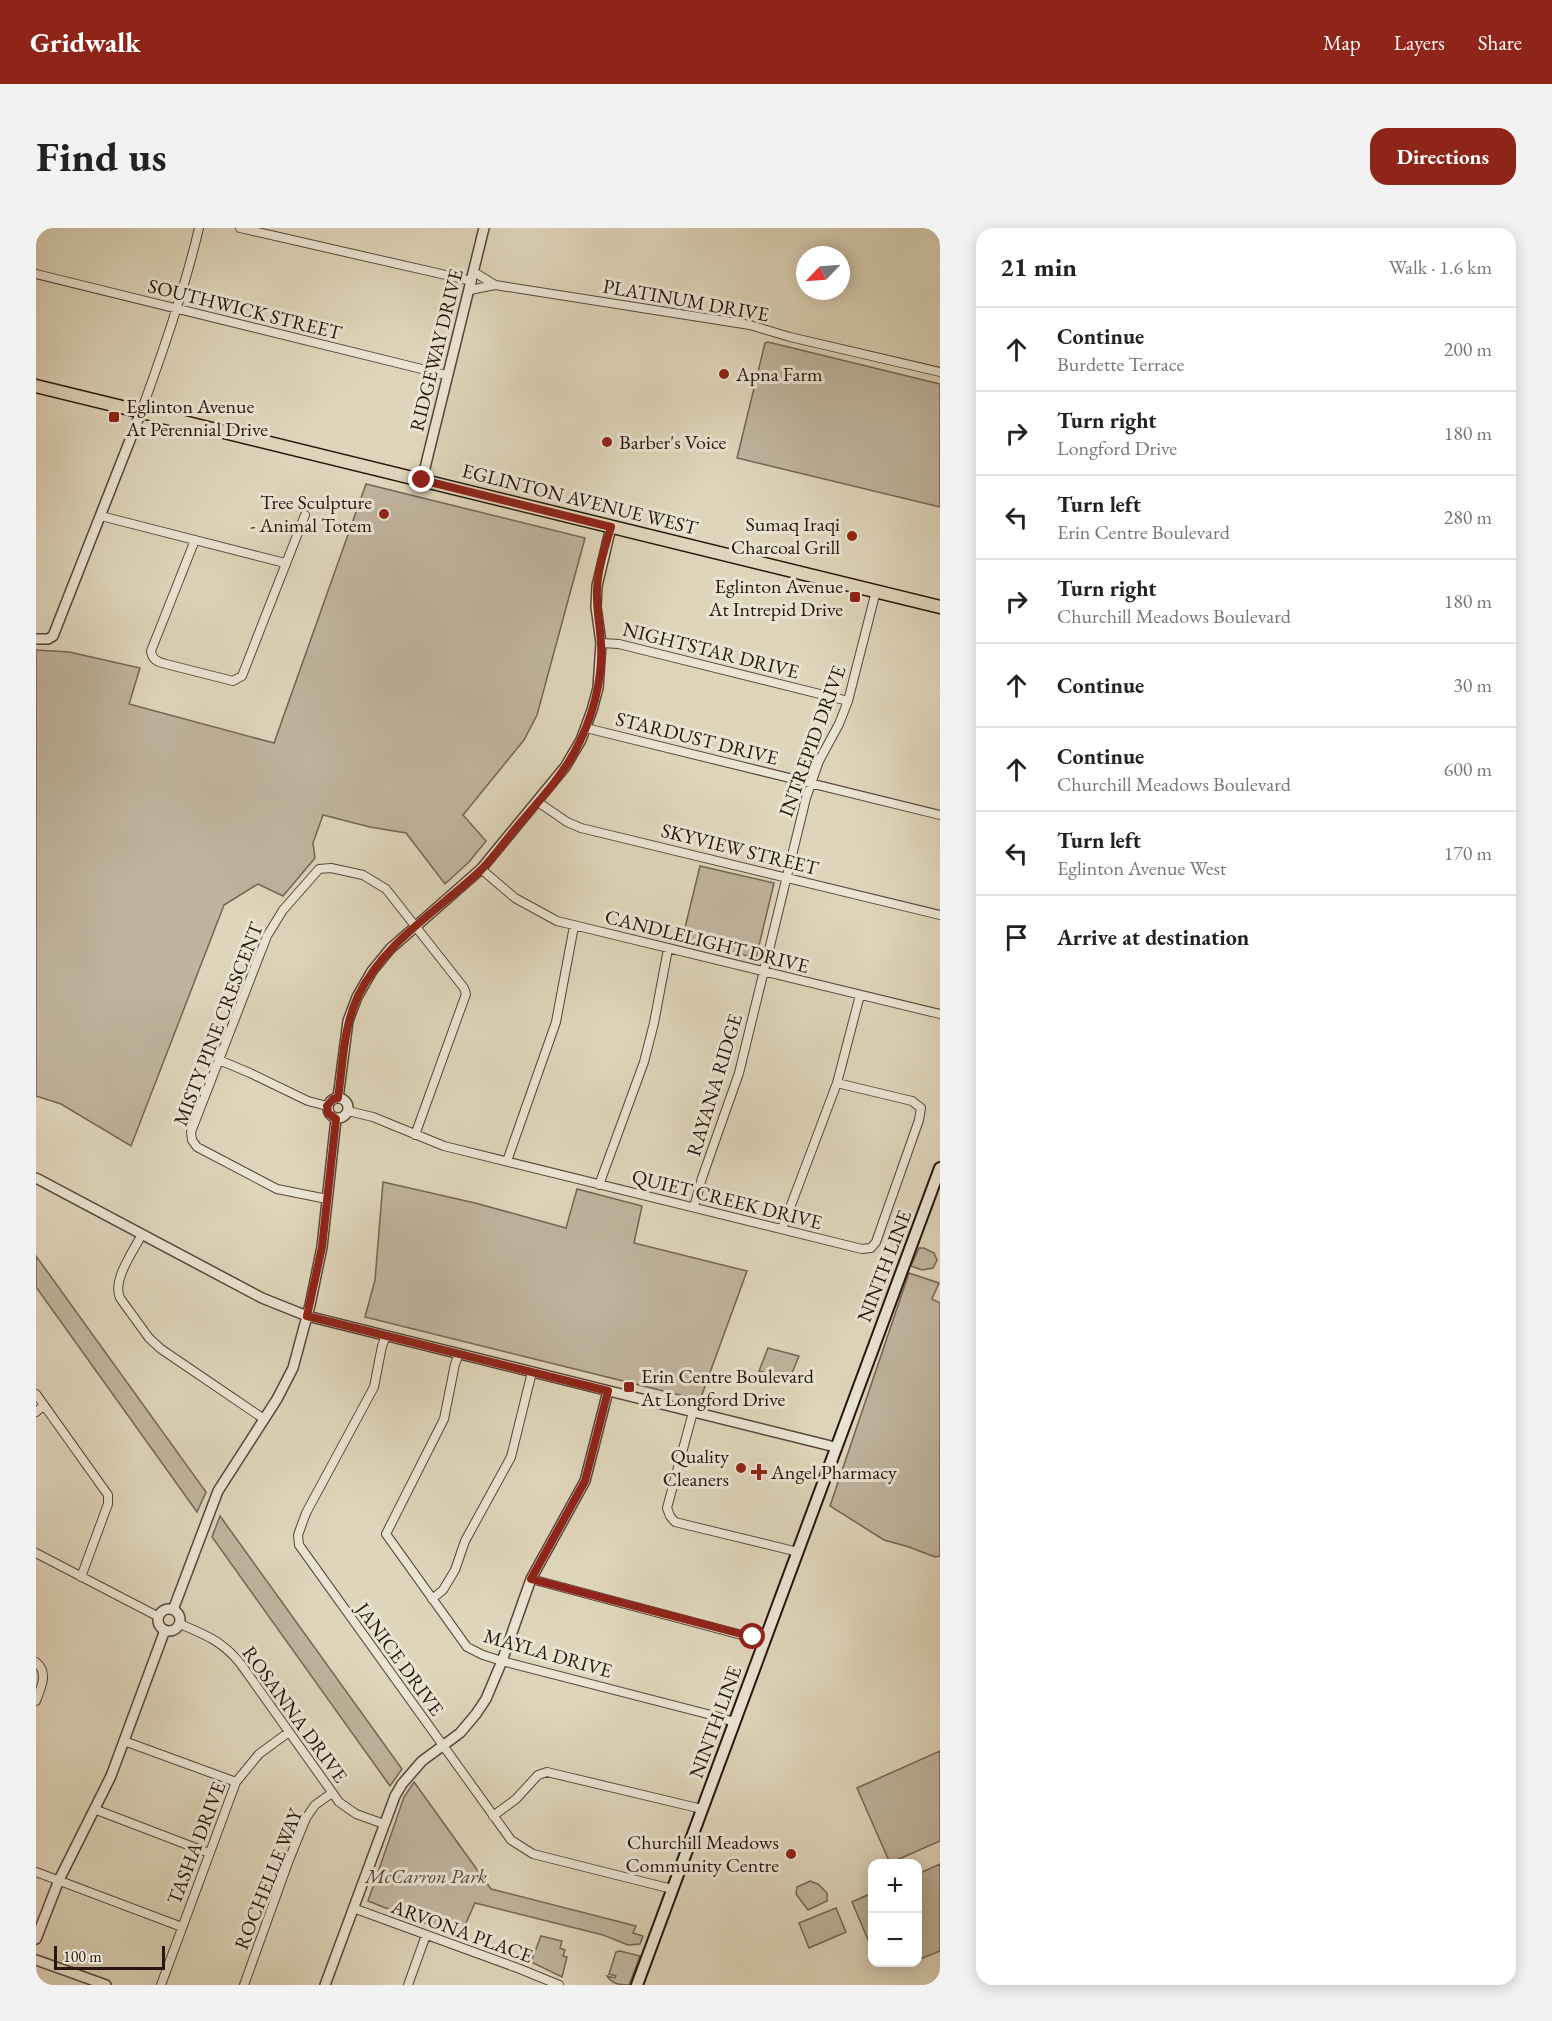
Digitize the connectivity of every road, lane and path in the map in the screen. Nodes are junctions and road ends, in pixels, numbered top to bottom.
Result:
1 (199, 228) edge
2 (240, 228) edge
3 (484, 228) edge
4 (36, 274) edge
5 (472, 281) junction
6 (495, 285) junction
7 (177, 309) junction
8 (940, 372) edge
9 (446, 375) junction
10 (36, 386) edge
11 (141, 412) junction
12 (422, 480) junction
13 (305, 514) dead end
14 (101, 516) junction
15 (611, 527) junction
16 (195, 540) junction
17 (285, 563) junction
18 (876, 591) junction
19 (940, 607) edge
20 (36, 639) edge
21 (601, 643) junction
22 (848, 701) junction
23 (586, 728) junction
24 (811, 783) junction
25 (538, 802) junction
26 (940, 814) edge
27 (481, 869) junction
28 (786, 877) junction
29 (940, 915) edge
30 (416, 926) junction
31 (574, 926) junction
32 (668, 949) junction
33 (764, 971) junction
34 (860, 995) junction
35 (940, 1014) edge
36 (219, 1060) junction
37 (837, 1083) junction
38 (338, 1098) junction
39 (326, 1106) junction
40 (348, 1111) junction
41 (336, 1119) junction
42 (415, 1135) junction
43 (507, 1161) junction
44 (940, 1168) edge
45 (36, 1178) edge
46 (599, 1185) junction
47 (327, 1199) junction
48 (694, 1208) junction
49 (782, 1229) junction
50 (141, 1236) junction
51 (307, 1316) junction
52 (386, 1336) junction
53 (459, 1354) junction
54 (532, 1372) junction
55 (608, 1391) junction
56 (36, 1394) edge
57 (44, 1405) junction
58 (36, 1412) edge
59 (693, 1412) junction
60 (264, 1419) junction
61 (835, 1447) junction
62 (798, 1552) junction
63 (36, 1553) edge
64 (81, 1577) junction
65 (531, 1579) junction
66 (432, 1599) junction
67 (173, 1610) junction
68 (159, 1617) junction
69 (180, 1624) junction
70 (165, 1630) junction
71 (764, 1641) junction
72 (502, 1661) junction
73 (36, 1662) edge
74 (36, 1701) edge
75 (734, 1722) junction
76 (289, 1732) junction
77 (124, 1741) junction
78 (442, 1746) junction
79 (236, 1782) junction
80 (332, 1792) junction
81 (94, 1809) junction
82 (702, 1809) junction
83 (493, 1816) junction
84 (384, 1824) junction
85 (209, 1853) junction
86 (36, 1872) edge
87 (59, 1880) junction
88 (672, 1889) junction
89 (353, 1908) junction
90 (182, 1927) junction
91 (426, 1935) junction
92 (36, 1940) edge
93 (36, 1960) edge
94 (106, 1985) edge
95 (161, 1985) edge
96 (244, 1985) edge
97 (325, 1985) edge
98 (408, 1985) edge
99 (559, 1985) edge
100 (637, 1985) edge

1 - 7 street
2 - 5 street
3 - 5 street, RIDGEWAY DRIVE
4 - 7 street, SOUTHWICK STREET
5 - 6 street, PLATINUM DRIVE
5 - 6 street, PLATINUM DRIVE
5 - 9 street, RIDGEWAY DRIVE
6 - 8 street, PLATINUM DRIVE
7 - 9 street, SOUTHWICK STREET
7 - 11 street
9 - 12 street, RIDGEWAY DRIVE
10 - 11 main road, EGLINTON AVENUE WEST
11 - 12 main road, EGLINTON AVENUE WEST
11 - 14 street
12 - 15 main road, EGLINTON AVENUE WEST
13 - 17 street
14 - 16 street
14 - 20 street
15 - 18 main road, EGLINTON AVENUE WEST
15 - 21 street
16 - 17 street
16 - 17 street
18 - 19 main road, EGLINTON AVENUE WEST
18 - 22 street, INTREPID DRIVE
21 - 22 street, NIGHTSTAR DRIVE
21 - 23 street
22 - 24 street, INTREPID DRIVE
23 - 24 street, STARDUST DRIVE
23 - 25 street
24 - 26 street, STARDUST DRIVE
24 - 28 street, INTREPID DRIVE
25 - 27 street
25 - 28 street, SKYVIEW STREET
27 - 30 street
27 - 31 street, CANDLELIGHT DRIVE
28 - 29 street, SKYVIEW STREET
28 - 33 street, INTREPID DRIVE
30 - 36 street, MISTY PINE CRESCENT
30 - 38 street
30 - 42 street
31 - 32 street, CANDLELIGHT DRIVE
31 - 43 street
32 - 33 street, CANDLELIGHT DRIVE
32 - 46 street
33 - 34 street, CANDLELIGHT DRIVE
33 - 48 street, RAYANA RIDGE
34 - 35 street, CANDLELIGHT DRIVE
34 - 37 street
36 - 39 street
36 - 47 street, MISTY PINE CRESCENT
37 - 49 street
37 - 49 street, QUIET CREEK DRIVE
38 - 39 street
38 - 40 street
39 - 41 street
40 - 41 street
40 - 42 street, QUIET CREEK DRIVE
41 - 47 street
42 - 43 street, QUIET CREEK DRIVE
43 - 46 street, QUIET CREEK DRIVE
44 - 61 main road, NINTH LINE
45 - 50 street
46 - 48 street, QUIET CREEK DRIVE
47 - 51 street
48 - 49 street, QUIET CREEK DRIVE
50 - 51 street
50 - 60 street
51 - 52 street
51 - 60 street
52 - 53 street
52 - 78 street, JANICE DRIVE
53 - 54 street
53 - 66 street, MAYLA DRIVE
54 - 55 street
54 - 66 street
55 - 59 street
55 - 65 street
56 - 57 street
57 - 58 street
57 - 64 street
59 - 61 street
59 - 62 street
60 - 67 street
61 - 62 main road, NINTH LINE
62 - 71 main road, NINTH LINE
63 - 64 street
64 - 68 street
65 - 71 street
65 - 72 street
66 - 72 street, MAYLA DRIVE
67 - 68 street
67 - 69 street
68 - 70 street
69 - 70 street
69 - 76 street, ROSANNA DRIVE
70 - 77 street
71 - 75 main road, NINTH LINE
72 - 75 street, MAYLA DRIVE
72 - 78 street
73 - 74 street
75 - 82 main road, NINTH LINE
76 - 79 street, TASHA DRIVE
76 - 80 street, ROSANNA DRIVE
77 - 79 street
77 - 81 street
78 - 83 street, JANICE DRIVE
78 - 84 street
79 - 85 street, TASHA DRIVE
80 - 84 street, ROSANNA DRIVE
80 - 96 street, ROCHELLE WAY
81 - 85 street
81 - 87 street
82 - 83 street
82 - 88 main road, NINTH LINE
83 - 88 street, JANICE DRIVE
84 - 89 street
85 - 90 street, TASHA DRIVE
86 - 87 street
87 - 90 street
87 - 92 street
88 - 100 main road, NINTH LINE
89 - 91 street, ARVONA PLACE
89 - 97 street
90 - 95 street, TASHA DRIVE
91 - 98 street
91 - 99 street, ARVONA PLACE
93 - 94 street

